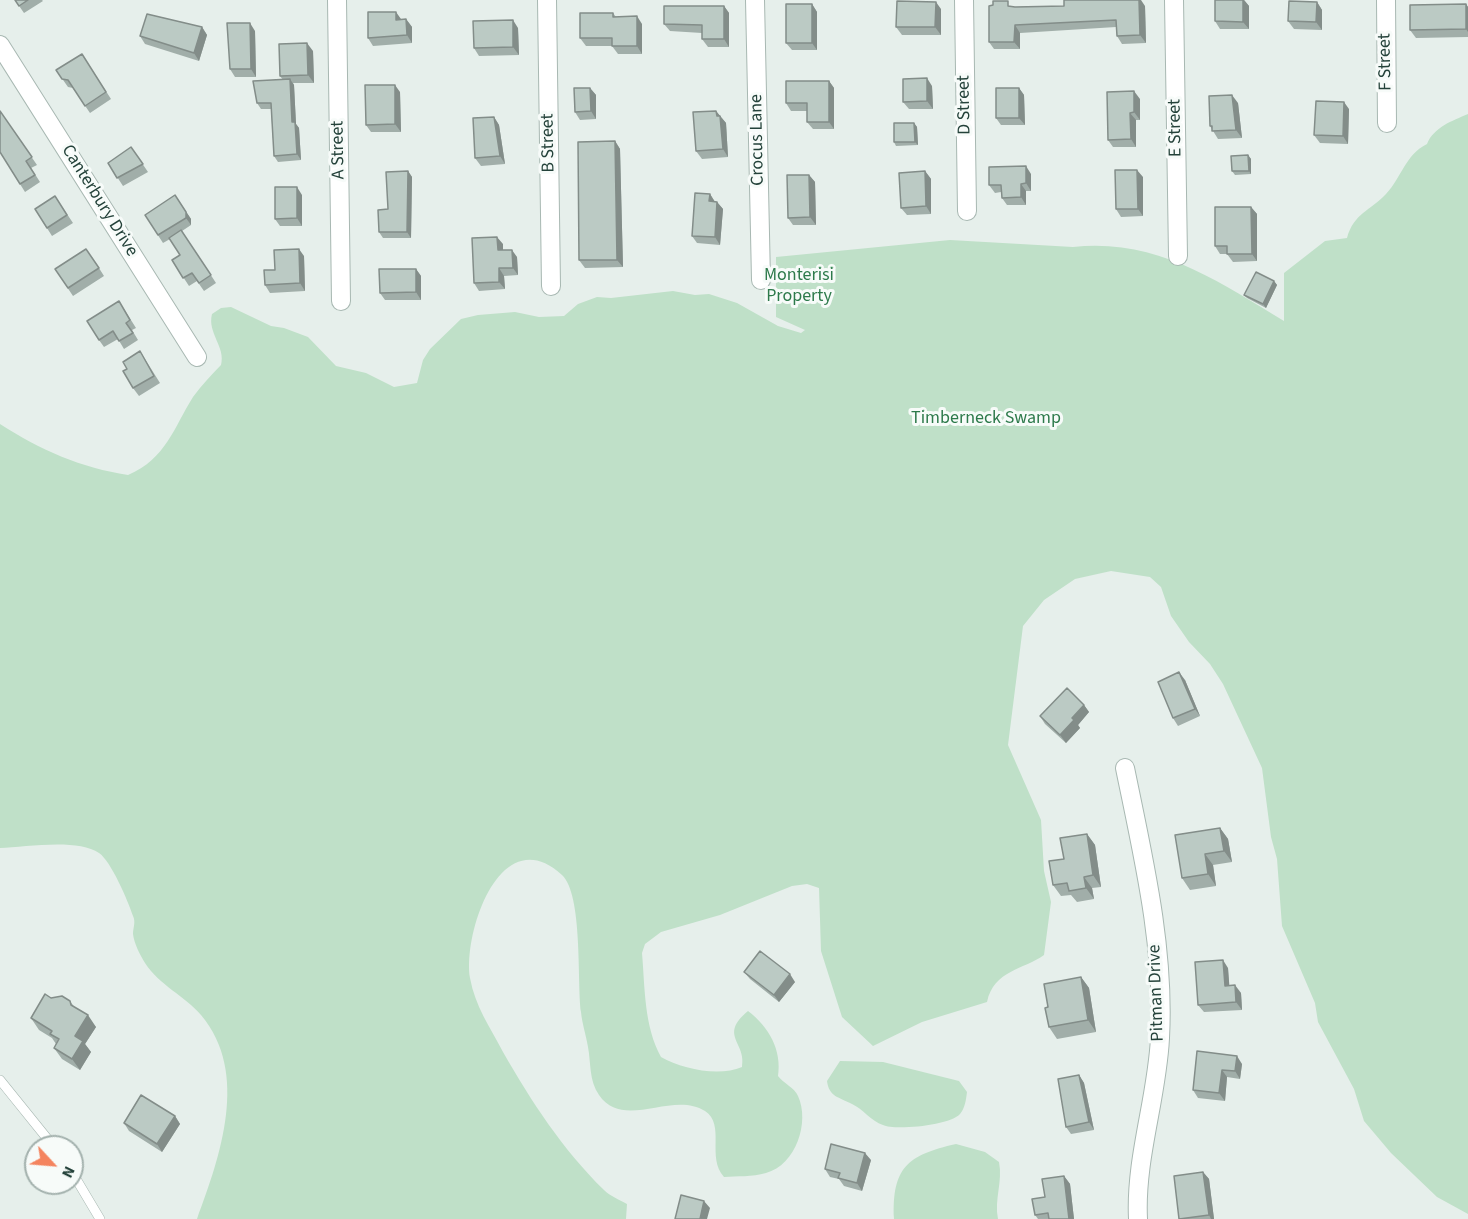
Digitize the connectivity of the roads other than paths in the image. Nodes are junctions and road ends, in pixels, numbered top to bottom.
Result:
1 (337, 0) edge
2 (547, 0) edge
3 (756, 0) edge
4 (964, 0) edge
5 (1174, 0) edge
6 (1386, 0) edge
7 (0, 45) edge
8 (1387, 123) dead end
9 (967, 211) dead end
10 (1178, 256) dead end
11 (761, 280) dead end
12 (551, 286) dead end
13 (341, 301) dead end
14 (197, 357) dead end
15 (1125, 768) dead end
16 (0, 1080) edge
17 (44, 1135) edge
18 (84, 1192) edge
19 (100, 1219) edge
20 (1138, 1219) edge

1 - 13 street, A Street
2 - 12 street, B Street
3 - 11 street, Crocus Lane
4 - 9 street, D Street
5 - 10 street, E Street
6 - 8 street, F Street
7 - 14 street, Canterbury Drive
15 - 20 street, Pitman Drive
16 - 17 lane
18 - 19 lane

